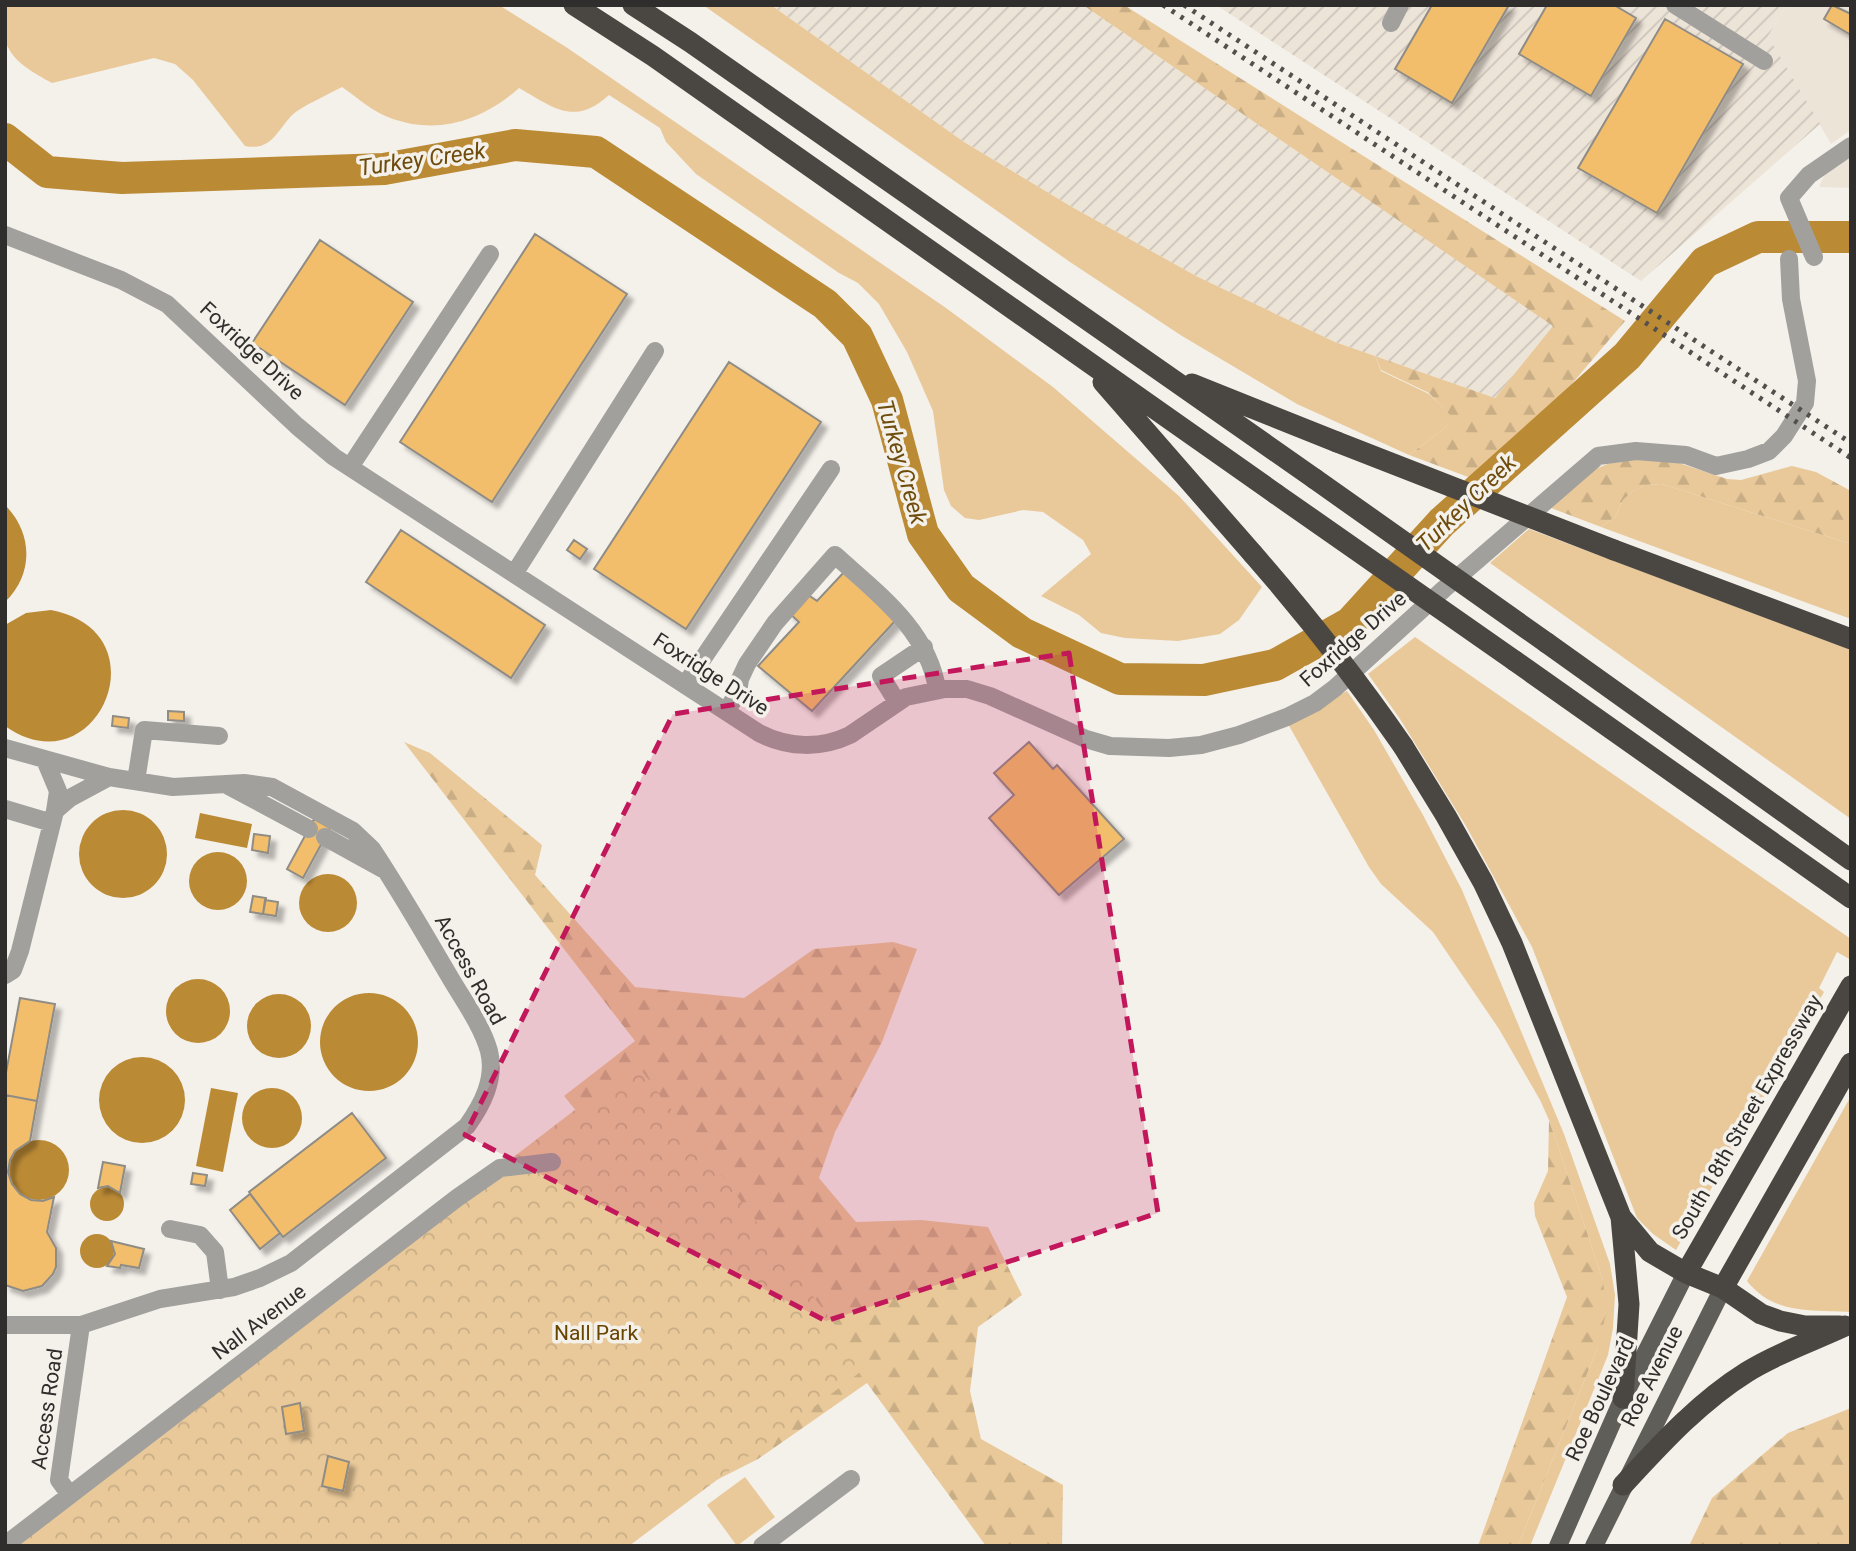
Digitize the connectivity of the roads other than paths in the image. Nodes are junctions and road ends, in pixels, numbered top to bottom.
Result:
1 (574, 5) edge
2 (634, 5) edge
3 (1400, 5) edge
4 (1675, 5) edge
5 (1391, 23) dead end
6 (1763, 61) dead end
7 (1851, 146) edge
8 (5, 235) edge
9 (490, 254) dead end
10 (1814, 257) dead end
11 (1790, 259) dead end
12 (655, 352) dead end
13 (1081, 357) junction
14 (1155, 368) junction
15 (350, 467) junction
16 (831, 470) dead end
17 (514, 574) junction
18 (1851, 639) edge
19 (924, 646) junction
20 (685, 685) junction
21 (937, 689) junction
22 (897, 702) junction
23 (726, 711) junction
24 (219, 736) dead end
25 (5, 748) edge
26 (45, 760) junction
27 (109, 777) junction
28 (136, 781) junction
29 (225, 784) junction
30 (5, 809) edge
31 (53, 817) junction
32 (1851, 860) edge
33 (387, 871) junction
34 (1851, 898) edge
35 (5, 975) edge
36 (1847, 992) edge
37 (1851, 1063) edge
38 (552, 1162) dead end
39 (1621, 1217) junction
40 (170, 1229) dead end
41 (1686, 1273) junction
42 (1723, 1288) junction
43 (220, 1290) junction
44 (5, 1325) edge
45 (81, 1325) junction
46 (1848, 1326) edge
47 (1623, 1398) junction
48 (851, 1479) dead end
49 (1622, 1485) junction
50 (70, 1495) junction
51 (5, 1545) edge
52 (762, 1546) edge
53 (1558, 1546) edge
54 (1594, 1546) edge

1 - 13 highway
2 - 14 highway
3 - 5 street
4 - 6 street
7 - 10 street
8 - 15 street, Foxridge Drive
9 - 15 street
11 - 21 street, Foxridge Drive
12 - 17 street
13 - 34 highway, bridge
13 - 39 highway, bridge
14 - 18 highway, bridge
14 - 32 highway, bridge
15 - 17 street, Foxridge Drive
16 - 20 street
17 - 20 street, Foxridge Drive
19 - 21 street
19 - 22 street
19 - 23 street
20 - 23 street, Foxridge Drive
21 - 22 street, Foxridge Drive
22 - 23 street, Foxridge Drive
24 - 28 street
25 - 26 street, Access Road
26 - 27 street, Access Road
26 - 31 street
27 - 28 street, Access Road
27 - 31 street
28 - 29 street, Access Road
29 - 33 street
29 - 33 street, Access Road
30 - 31 street
31 - 35 street
33 - 43 street, Access Road
36 - 41 highway, South 18th Street Expressway
37 - 42 highway
38 - 50 street, Nall Avenue
39 - 41 highway
39 - 47 highway
40 - 43 street
41 - 42 highway
41 - 47 main road, Roe Boulevard
42 - 46 highway
42 - 49 main road, Roe Avenue
43 - 45 street, Access Road
44 - 45 street, Access Road
45 - 50 street, Access Road
46 - 49 highway
47 - 53 main road, Roe Boulevard
48 - 52 street
49 - 54 main road
50 - 51 street, Nall Avenue

